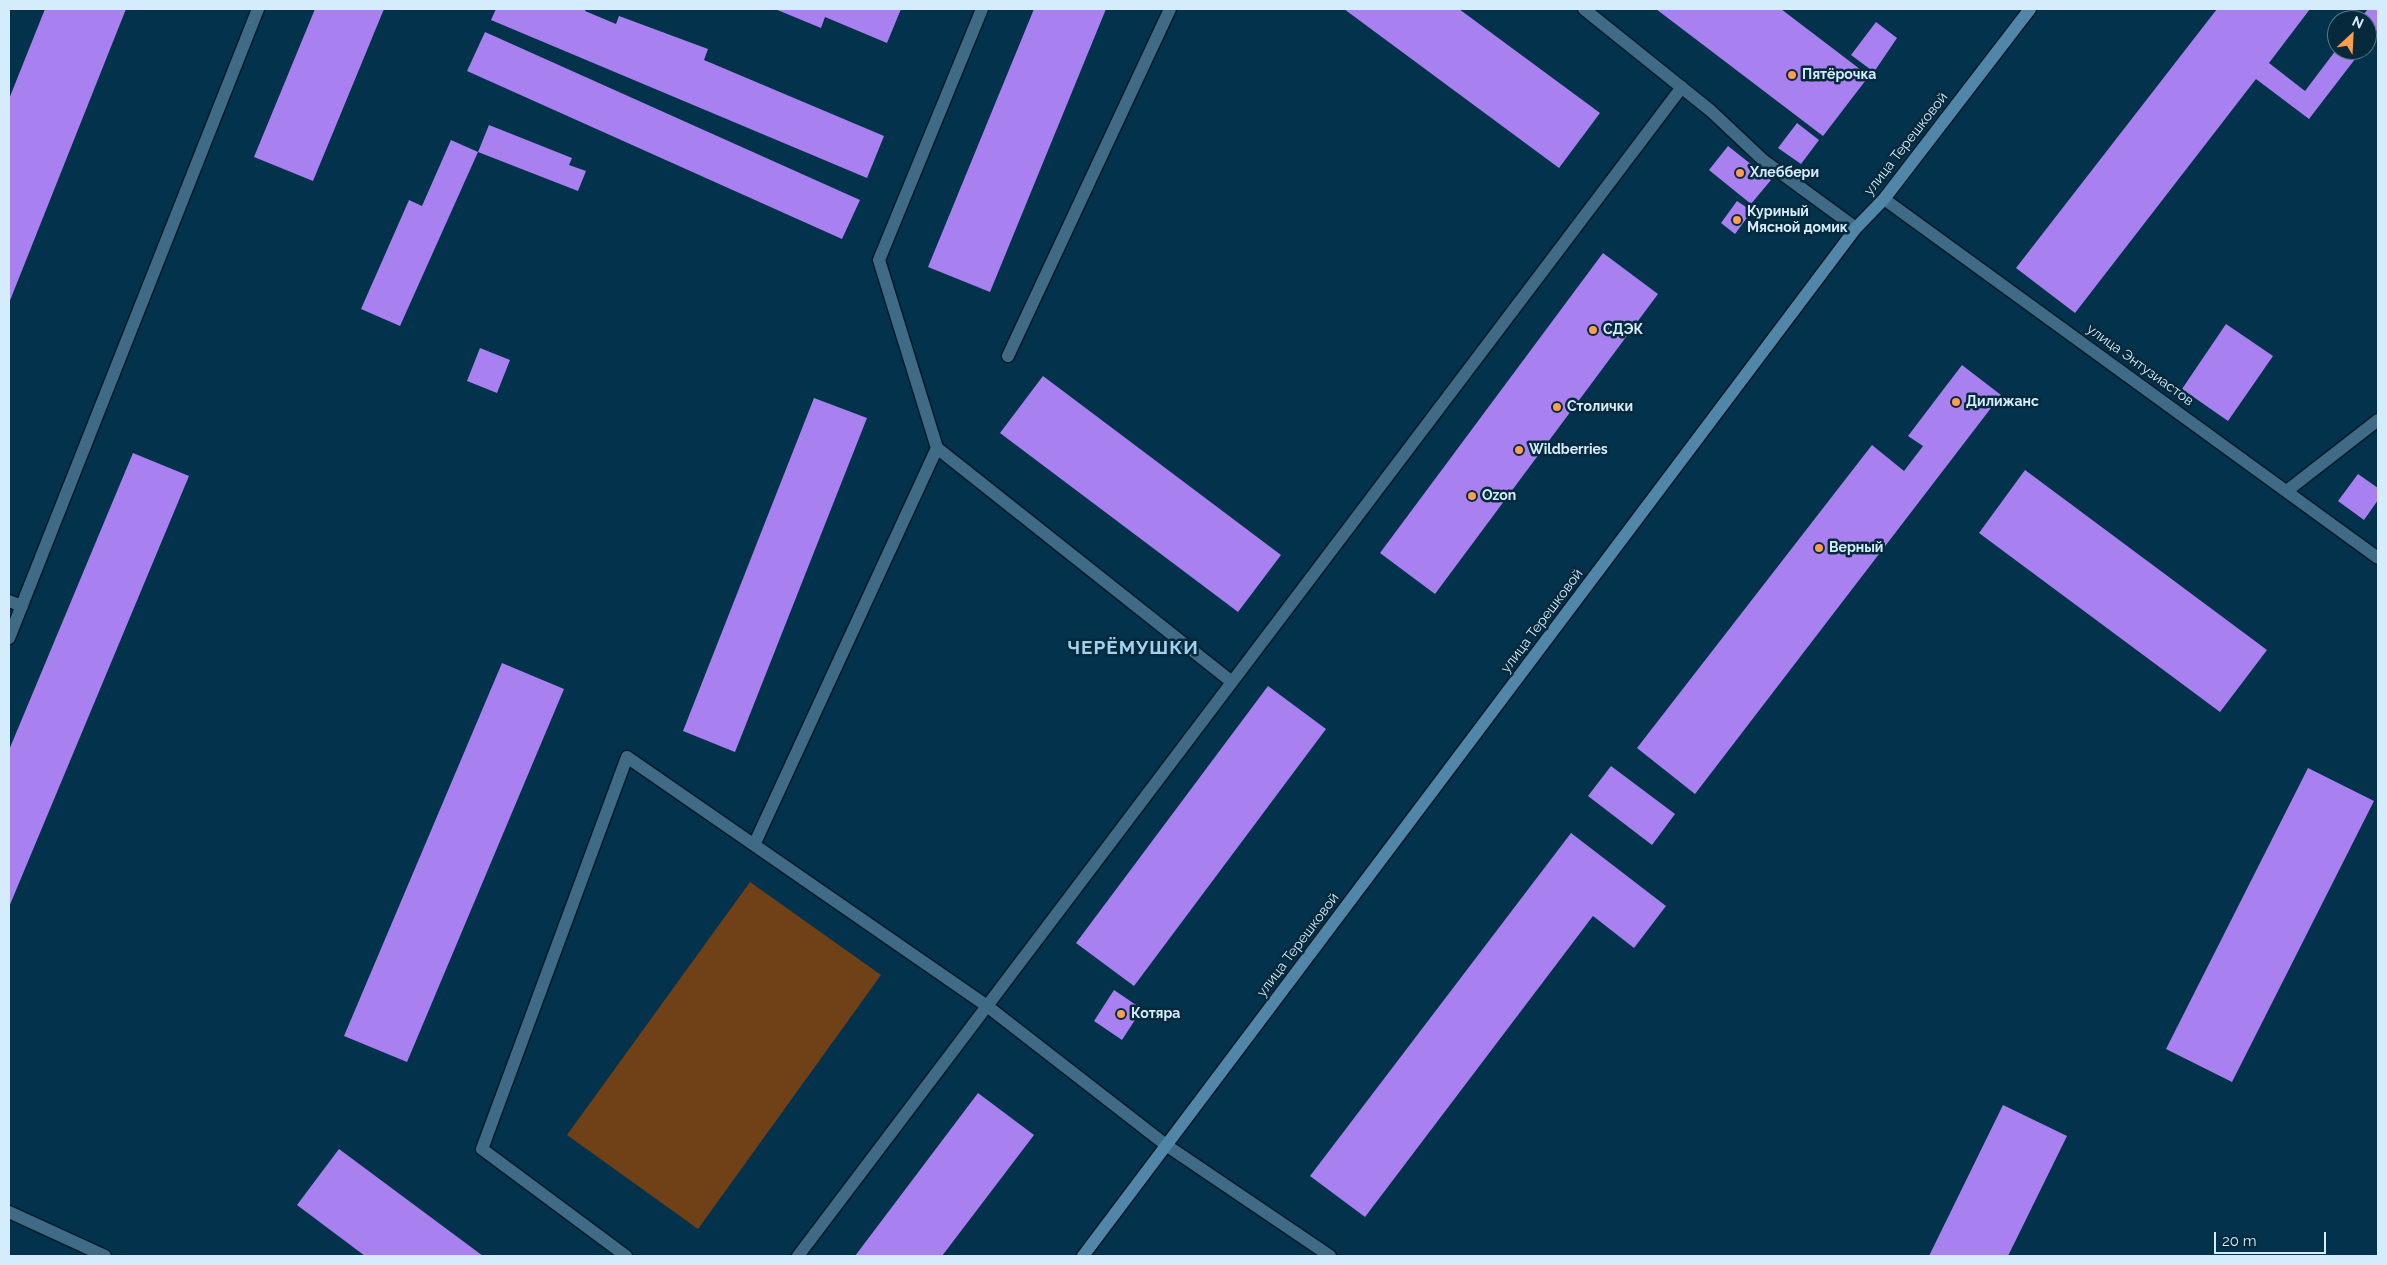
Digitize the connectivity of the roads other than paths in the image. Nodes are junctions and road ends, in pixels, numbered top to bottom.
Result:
1 (258, 9) edge
2 (982, 9) edge
3 (1170, 9) edge
4 (1584, 9) edge
5 (2030, 9) edge
6 (1682, 87) junction
7 (1884, 199) junction
8 (1856, 228) junction
9 (1008, 356) dead end
10 (2378, 420) edge
11 (938, 448) junction
12 (2288, 490) junction
13 (2378, 558) edge
14 (9, 601) edge
15 (22, 606) junction
16 (9, 638) edge
17 (1232, 682) junction
18 (754, 845) junction
19 (987, 1006) junction
20 (1166, 1145) junction
21 (9, 1212) edge
22 (106, 1256) edge
23 (626, 1256) edge
24 (798, 1256) edge
25 (1083, 1256) edge
26 (1330, 1256) edge

1 - 15 street
2 - 11 street
3 - 9 street
4 - 6 street
5 - 7 main road, улица Терешковой
6 - 8 street
6 - 17 street
7 - 8 main road, улица Терешковой
7 - 12 street, улица Энтузиастов
8 - 20 main road, улица Терешковой
10 - 12 street
11 - 17 street
11 - 18 street
12 - 13 street, улица Энтузиастов
14 - 15 street
15 - 16 street
17 - 19 street
18 - 19 street
18 - 23 street
19 - 20 street
19 - 24 street
20 - 25 main road, улица Терешковой
20 - 26 street
21 - 22 street

